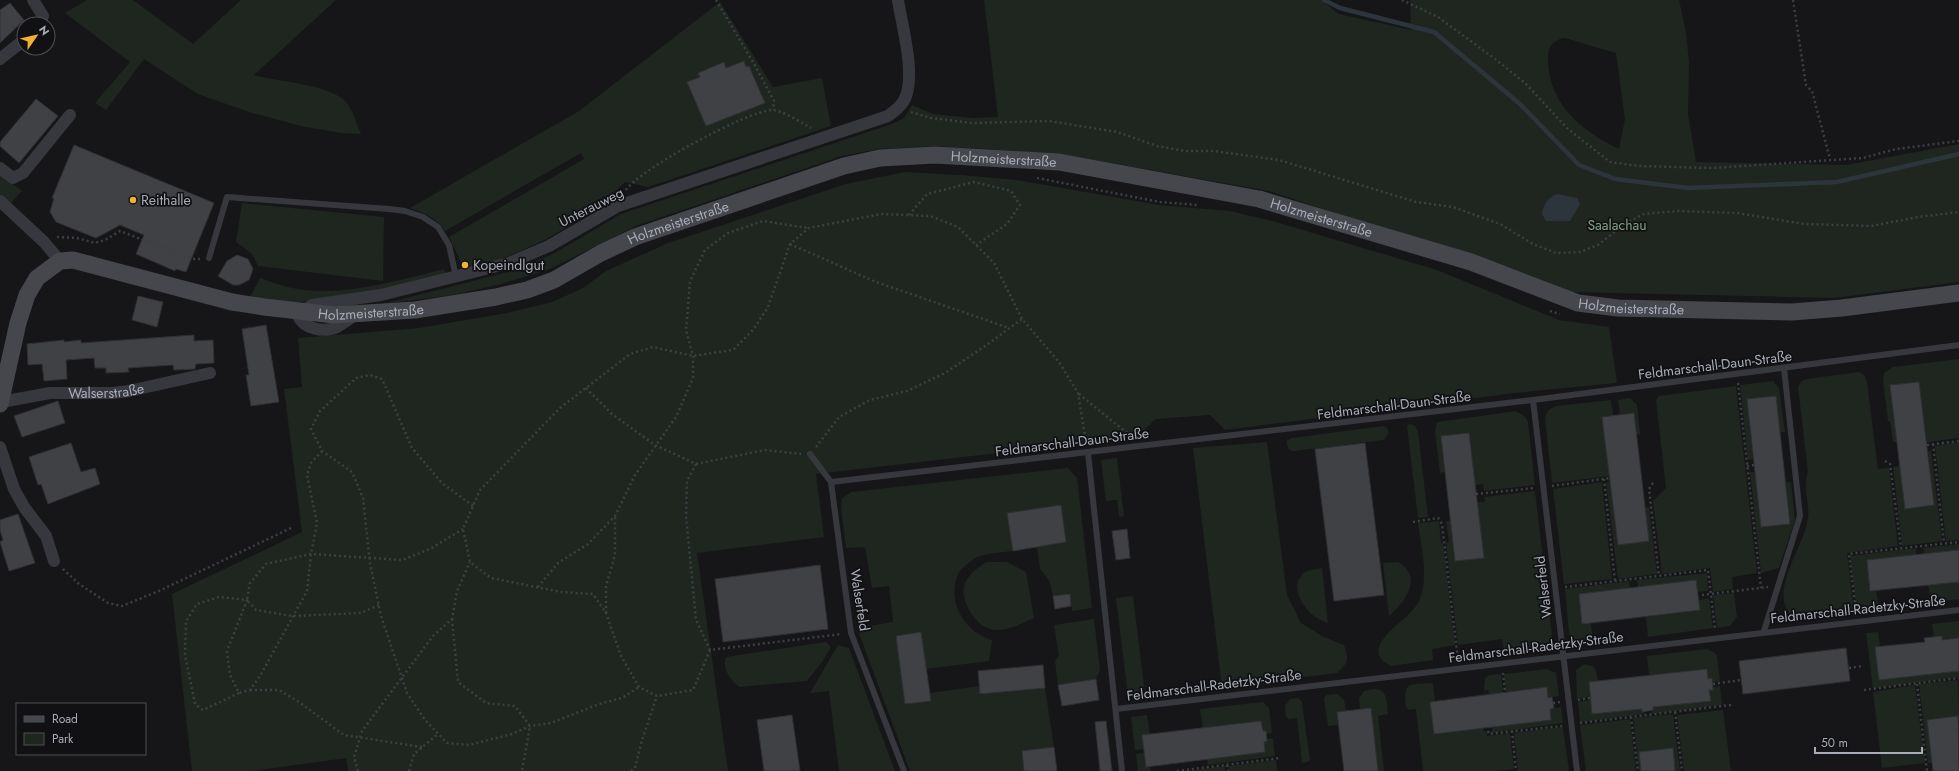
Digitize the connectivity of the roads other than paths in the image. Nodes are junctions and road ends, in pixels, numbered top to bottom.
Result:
1 (33, 0) edge
2 (898, 0) edge
3 (43, 16) edge
4 (16, 46) edge
5 (0, 59) edge
6 (70, 115) dead end
7 (0, 168) edge
8 (0, 201) edge
9 (209, 258) road end
10 (60, 261) junction
11 (456, 277) junction
12 (1959, 293) edge
13 (300, 313) junction
14 (1959, 345) edge
15 (1784, 368) junction
16 (210, 373) dead end
17 (1533, 400) junction
18 (0, 403) edge
19 (0, 447) edge
20 (1088, 453) junction
21 (810, 454) road end
22 (831, 482) junction
23 (54, 561) road end
24 (1959, 610) edge
25 (1764, 631) junction
26 (1563, 656) junction
27 (1116, 709) junction
28 (904, 771) edge
29 (1122, 771) edge
30 (1577, 771) edge

1 - 3 street
2 - 11 street, Unterauweg
4 - 5 street
6 - 7 street
8 - 10 street
9 - 11 lane
10 - 13 street, Holzmeisterstraße
10 - 18 street, Walserstraße
11 - 13 street, Unterauweg
12 - 13 street, Holzmeisterstraße
14 - 15 lane, Feldmarschall-Daun-Straße
15 - 17 lane, Feldmarschall-Daun-Straße
15 - 25 lane
16 - 18 street, Walserstraße
17 - 20 lane, Feldmarschall-Daun-Straße
17 - 26 lane, Walserfeld
19 - 23 street
20 - 22 lane, Feldmarschall-Daun-Straße
20 - 27 lane
21 - 22 lane, Walserfeld
22 - 28 lane, Walserfeld
24 - 25 lane, Feldmarschall-Radetzky-Straße
25 - 26 lane, Feldmarschall-Radetzky-Straße
26 - 27 lane, Feldmarschall-Radetzky-Straße
26 - 30 lane, Walserfeld
27 - 29 lane

